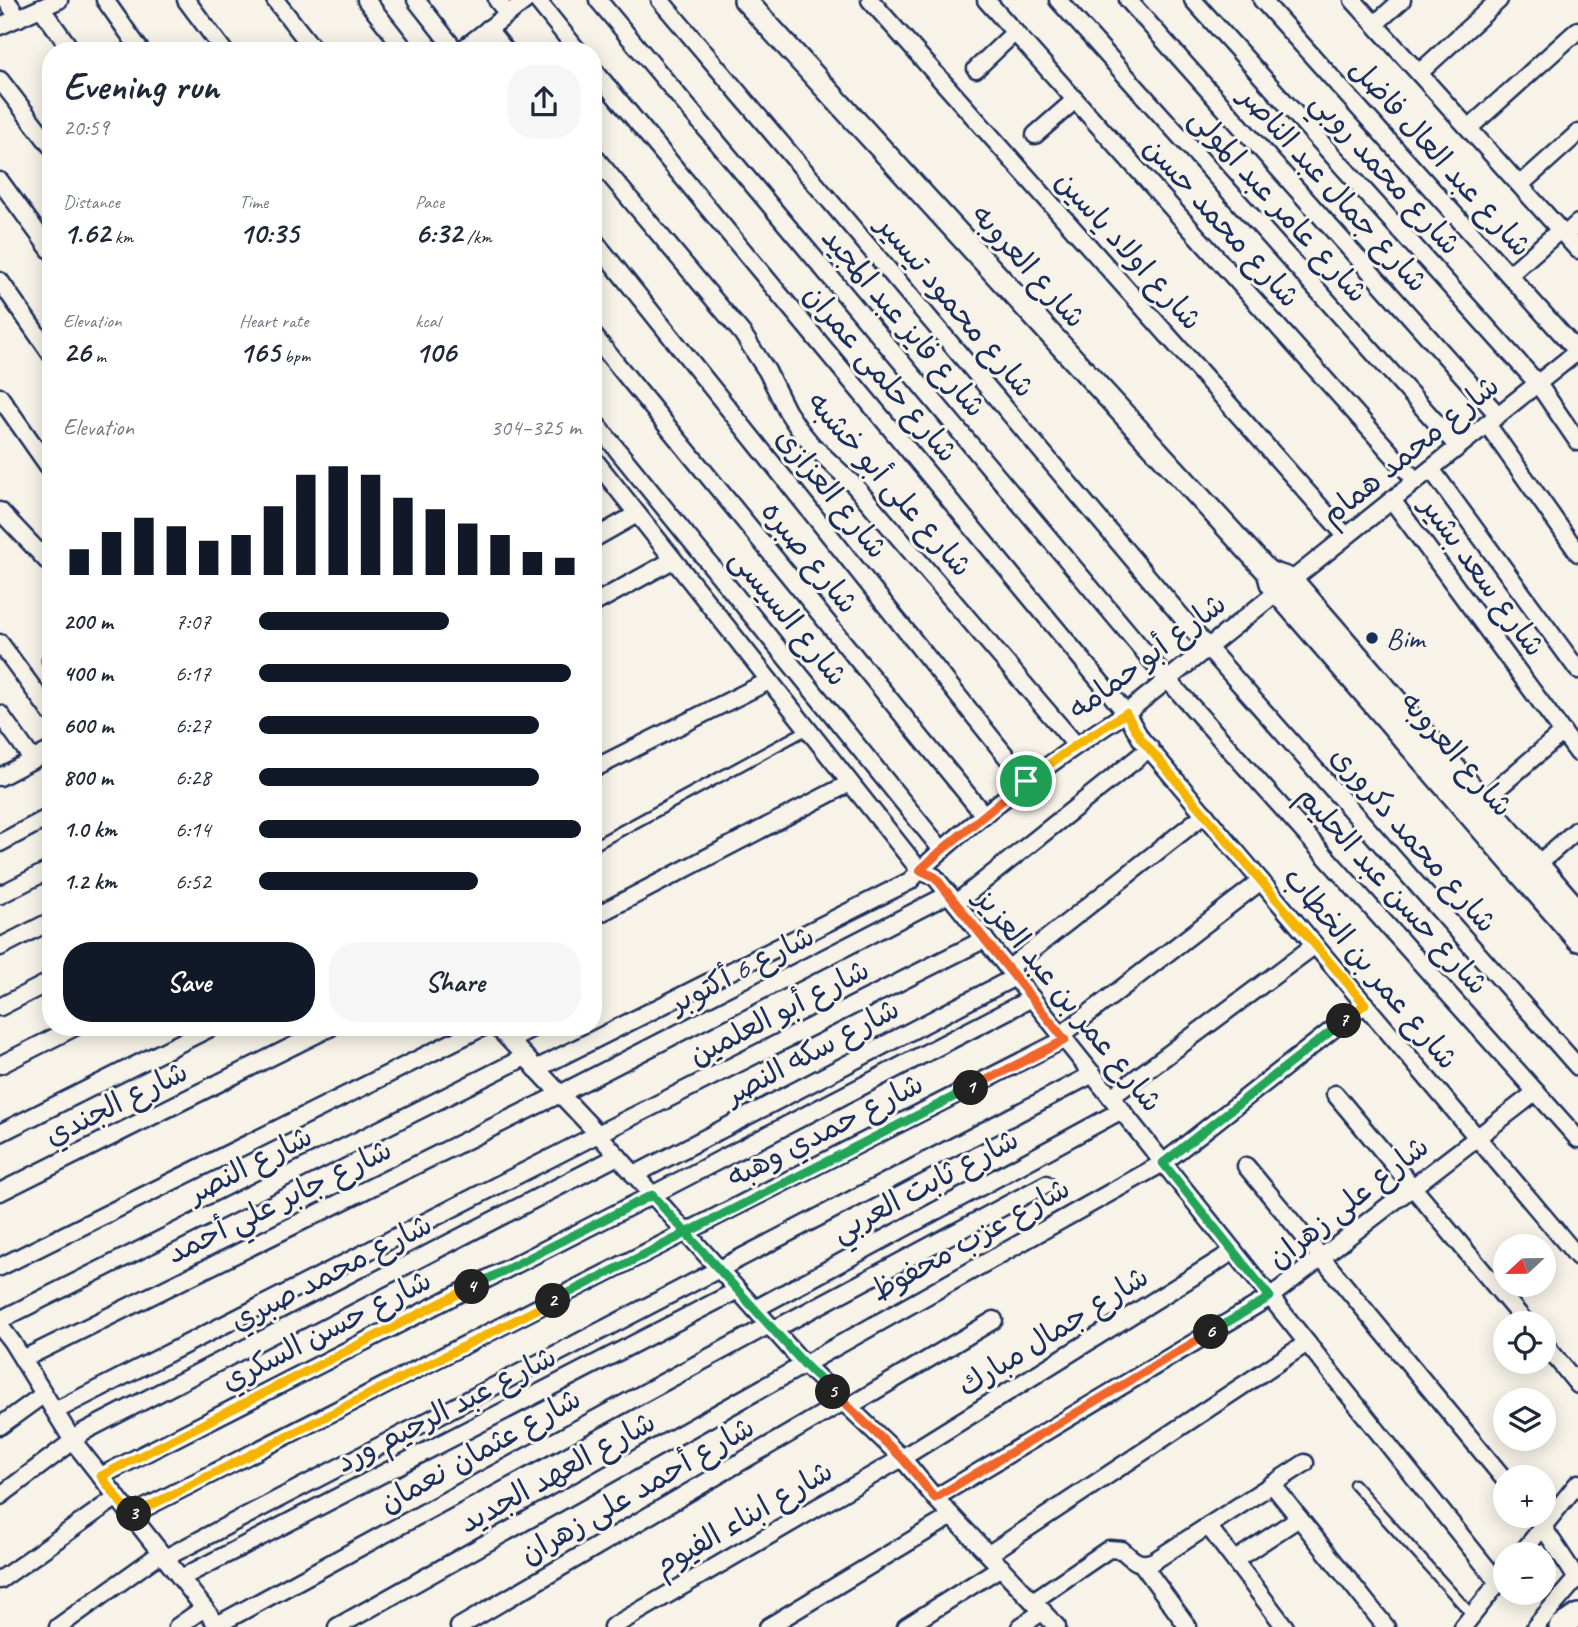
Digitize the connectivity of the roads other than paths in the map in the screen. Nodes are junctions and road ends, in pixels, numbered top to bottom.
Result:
1 (6, 0) edge
2 (59, 0) edge
3 (105, 0) edge
4 (186, 0) edge
5 (275, 0) edge
6 (366, 0) edge
7 (416, 0) edge
8 (497, 0) edge
9 (526, 0) edge
10 (537, 0) edge
11 (598, 0) edge
12 (660, 0) edge
13 (745, 0) edge
14 (870, 0) edge
15 (986, 0) edge
16 (1058, 0) edge
17 (1128, 0) edge
18 (1193, 0) edge
19 (1262, 0) edge
20 (1353, 0) edge
21 (1402, 0) edge
22 (1499, 0) edge
23 (40, 8) junction
24 (509, 14) junction
25 (19, 18) junction
26 (1375, 24) junction
27 (0, 26) edge
28 (488, 29) junction
29 (1578, 30) edge
30 (1014, 32) junction
31 (65, 42) edge
32 (135, 42) edge
33 (217, 42) edge
34 (308, 42) edge
35 (399, 42) edge
36 (451, 42) edge
37 (470, 42) edge
38 (499, 42) edge
39 (572, 42) edge
40 (976, 69) dead end
41 (1419, 73) junction
42 (0, 80) edge
43 (602, 80) edge
44 (1075, 100) junction
45 (1469, 128) junction
46 (1578, 132) edge
47 (42, 134) edge
48 (1035, 135) dead end
49 (602, 166) edge
50 (0, 181) edge
51 (1520, 185) junction
52 (1578, 223) edge
53 (1562, 232) junction
54 (42, 239) edge
55 (602, 250) edge
56 (1578, 250) edge
57 (1509, 275) junction
58 (0, 281) edge
59 (42, 341) edge
60 (602, 346) edge
61 (1578, 352) edge
62 (1538, 384) junction
63 (0, 397) edge
64 (1493, 420) junction
65 (602, 431) edge
66 (1578, 442) edge
67 (1458, 447) junction
68 (42, 457) edge
69 (602, 469) edge
70 (1431, 469) junction
71 (1416, 481) junction
72 (1392, 500) junction
73 (0, 511) edge
74 (638, 514) junction
75 (602, 534) edge
76 (1346, 537) junction
77 (1578, 553) edge
78 (42, 555) edge
79 (673, 560) junction
80 (1285, 586) junction
81 (602, 599) edge
82 (0, 643) edge
83 (1208, 648) junction
84 (1578, 670) edge
85 (1167, 679) junction
86 (769, 681) junction
87 (42, 701) edge
88 (1126, 713) junction
89 (0, 714) edge
90 (808, 729) junction
91 (1563, 732) junction
92 (1076, 745) junction
93 (1150, 748) junction
94 (1578, 752) edge
95 (42, 755) edge
96 (33, 760) junction
97 (602, 764) edge
98 (0, 777) edge
99 (1026, 781) junction
100 (850, 783) junction
101 (1483, 801) junction
102 (1205, 814) junction
103 (984, 815) junction
104 (42, 821) edge
105 (1578, 830) edge
106 (602, 841) edge
107 (0, 843) edge
108 (942, 850) junction
109 (1538, 864) junction
110 (920, 870) junction
111 (42, 874) edge
112 (1261, 881) junction
113 (0, 895) edge
114 (952, 899) junction
115 (1578, 911) edge
116 (602, 912) edge
117 (42, 926) edge
118 (985, 939) junction
119 (1578, 940) edge
120 (1315, 945) junction
121 (0, 947) edge
122 (1012, 973) junction
123 (42, 986) edge
124 (1032, 998) junction
125 (1365, 1004) junction
126 (0, 1007) edge
127 (602, 1029) edge
128 (57, 1036) edge
129 (194, 1036) edge
130 (313, 1036) edge
131 (465, 1036) edge
132 (505, 1036) edge
133 (526, 1036) edge
134 (587, 1036) edge
135 (1063, 1037) junction
136 (512, 1043) junction
137 (531, 1063) junction
138 (0, 1065) edge
139 (1578, 1068) edge
140 (1093, 1074) junction
141 (1536, 1092) junction
142 (560, 1094) junction
143 (1335, 1094) dead end
144 (1117, 1104) junction
145 (0, 1133) edge
146 (598, 1134) junction
147 (1477, 1137) junction
148 (1578, 1139) edge
149 (618, 1156) junction
150 (1163, 1163) junction
151 (1246, 1166) dead end
152 (635, 1175) junction
153 (1046, 1184) dead end
154 (1413, 1187) junction
155 (0, 1192) edge
156 (652, 1195) junction
157 (686, 1233) junction
158 (1234, 1251) junction
159 (1322, 1257) junction
160 (1578, 1257) edge
161 (0, 1267) edge
162 (720, 1270) junction
163 (738, 1290) junction
164 (1270, 1297) junction
165 (754, 1309) junction
166 (1516, 1311) edge
167 (0, 1320) edge
168 (994, 1320) dead end
169 (0, 1326) edge
170 (771, 1327) junction
171 (1307, 1343) junction
172 (6, 1346) edge
173 (1556, 1358) edge
174 (23, 1359) junction
175 (805, 1365) junction
176 (1578, 1385) edge
177 (44, 1394) junction
178 (846, 1404) junction
179 (55, 1411) junction
180 (0, 1426) edge
181 (73, 1441) junction
182 (902, 1458) junction
183 (1305, 1463) dead end
184 (1493, 1465) edge
185 (101, 1476) junction
186 (1578, 1483) edge
187 (1272, 1484) junction
188 (1354, 1484) dead end
189 (0, 1496) edge
190 (117, 1497) junction
191 (935, 1498) junction
192 (1556, 1504) edge
193 (131, 1516) junction
194 (952, 1516) junction
195 (1299, 1518) junction
196 (1208, 1526) junction
197 (1543, 1528) edge
198 (989, 1554) junction
199 (163, 1555) junction
200 (1235, 1560) junction
201 (1142, 1564) junction
202 (1001, 1567) junction
203 (1493, 1567) edge
204 (181, 1578) junction
205 (1577, 1579) edge
206 (0, 1580) edge
207 (1493, 1589) edge
208 (1038, 1606) junction
209 (204, 1608) junction
210 (1578, 1615) edge
211 (1468, 1621) edge
212 (218, 1626) edge
213 (58, 1627) edge
214 (177, 1627) edge
215 (337, 1627) edge
216 (459, 1627) edge
217 (612, 1627) edge
218 (768, 1627) edge
219 (906, 1627) edge
220 (1020, 1627) edge
221 (1057, 1627) edge
222 (1188, 1627) edge
223 (1285, 1627) edge
224 (1386, 1627) edge
225 (1535, 1627) edge
226 (1560, 1627) edge

1 - 25 street
2 - 23 street
3 - 32 street
4 - 33 street
5 - 34 street
6 - 35 street
7 - 36 street
8 - 24 street
9 - 24 street
10 - 39 street
11 - 85 street, شارع فايز عبد المجيد
12 - 83 street, شارع محمود تيسير
13 - 80 street, شارع العروبه
14 - 76 street, شارع اولاد ياسين
15 - 30 street, شارع محمد حسن
16 - 67 street, شارع عامر عبد المولى
17 - 64 street, شارع جمال عبد الناصر
18 - 62 street, شارع محمد روبي
19 - 57 street, شارع عبد العال فاضل
20 - 26 street
21 - 26 street
22 - 41 street
23 - 25 street
23 - 31 street
24 - 28 street
25 - 27 street
26 - 41 street
28 - 37 street
28 - 38 street
29 - 45 street
30 - 40 street
30 - 44 street, شارع محمد حسن
41 - 45 street
42 - 47 street
43 - 88 street, شارع حلمى عمران
44 - 48 street
44 - 71 street, شارع محمد حسن
45 - 51 street
46 - 51 street
49 - 92 street, شارع على أبو خشبه
50 - 54 street
51 - 53 street
52 - 53 street
53 - 56 street
53 - 57 street
55 - 99 street, شارع العزازى
57 - 61 street, شارع عبد العال فاضل
58 - 59 street
60 - 103 street, شارع صبره
61 - 62 street, شارع محمد همام
62 - 64 street, شارع محمد همام
62 - 66 street
63 - 68 street
64 - 67 street, شارع محمد همام
64 - 77 street, شارع جمال عبد الناصر
65 - 108 street, شارع السيسى
67 - 70 street, شارع محمد همام
69 - 74 street, شارع عمر بن عبد العزيز
70 - 71 street, شارع محمد همام
70 - 84 street
71 - 72 street, شارع محمد همام
72 - 76 street, شارع محمد همام
72 - 91 street, شارع سعد بشير
73 - 78 street
74 - 75 street
74 - 79 street, شارع عمر بن عبد العزيز
76 - 80 street, شارع محمد همام
79 - 81 street
79 - 86 street, شارع عمر بن عبد العزيز
80 - 83 street, شارع أبو حمامه
80 - 101 street, شارع العروبه
80 - 119 street, شارع العروبه
82 - 87 street
83 - 85 street, شارع أبو حمامه
83 - 139 street, شارع محمد دكرورى
85 - 88 street, شارع أبو حمامه
85 - 141 street, شارع حسن عبد الحليم
86 - 90 street, شارع عمر بن عبد العزيز
86 - 97 street
88 - 92 street, شارع أبو حمامه
88 - 93 street, شارع عمر بن الخطاب
89 - 96 street
90 - 100 street, شارع عمر بن عبد العزيز
90 - 106 lane
91 - 94 street, شارع سعد بشير
91 - 101 street
92 - 99 street, شارع أبو حمامه
93 - 102 street, شارع عمر بن الخطاب
93 - 114 street, شارع 6 أكتوبر
95 - 96 street
96 - 98 street
99 - 103 street, شارع أبو حمامه
100 - 110 street, شارع عمر بن عبد العزيز
100 - 116 street
101 - 109 street, شارع العروبه
102 - 112 street, شارع عمر بن الخطاب
102 - 122 street, شارع سكه النصر
103 - 108 street, شارع أبو حمامه
104 - 107 street
105 - 109 street
108 - 110 street, شارع أبو حمامه
109 - 115 street, شارع العروبه
110 - 114 street, شارع عمر بن عبد العزيز
110 - 127 street, شارع النصر
111 - 113 street
112 - 120 street, شارع عمر بن الخطاب
112 - 135 street, شارع حمدي وهبه
114 - 118 street, شارع عمر بن عبد العزيز
114 - 142 street, شارع 6 أكتوبر
117 - 121 street
118 - 122 street, شارع عمر بن عبد العزيز
118 - 146 street, شارع أبو العلمين
120 - 125 street, شارع عمر بن الخطاب
120 - 144 street, شارع ثابت العربي
122 - 124 street, شارع عمر بن عبد العزيز
122 - 152 street, شارع سكه النصر
123 - 126 street
124 - 135 street, شارع عمر بن عبد العزيز
124 - 156 street, شارع حسن السكري
125 - 147 street, شارع عمر بن الخطاب
125 - 150 street, شارع عزب محفوظ
128 - 138 street
129 - 145 street
130 - 155 street, شارع الجندي
131 - 161 street
132 - 136 street
133 - 136 lane
134 - 137 street, شارع النصر
135 - 140 street, شارع عمر بن عبد العزيز
135 - 157 street, شارع حمدي وهبه
136 - 137 street
137 - 142 street
137 - 167 street, شارع النصر
140 - 144 street, شارع عمر بن عبد العزيز
140 - 162 street
141 - 147 street, شارع على زهران
141 - 148 street, شارع حسن عبد الحليم
142 - 146 street
142 - 174 street, شارع جابر علي أحمد
143 - 154 street
144 - 150 street, شارع عمر بن عبد العزيز
144 - 165 street, شارع ثابت العربي
146 - 149 street
146 - 179 street, شارع أبو العلمين
147 - 154 street, شارع على زهران
147 - 160 street, شارع عمر بن الخطاب
149 - 152 street
149 - 181 street, شارع محمد صبري
150 - 158 street, شارع عمر بن عبد العزيز
150 - 175 street, شارع عزب محفوظ
151 - 159 street
152 - 156 street
153 - 170 street, شارع عثمان نعمان
154 - 159 street, شارع على زهران
154 - 166 street
156 - 157 street
156 - 185 street, شارع حسن السكري
157 - 162 street
157 - 193 street, شارع حمدي وهبه
158 - 164 street, شارع عمر بن عبد العزيز
158 - 182 street, شارع جمال مبارك
159 - 164 street, شارع على زهران
159 - 184 street
162 - 163 street
162 - 199 street
163 - 165 street
163 - 204 street, شارع عبد الرحيم ورد
164 - 171 street, شارع عمر بن عبد العزيز
164 - 191 street, شارع على زهران
165 - 170 street
168 - 178 street, شارع أحمد على زهران
169 - 172 street
170 - 175 street
170 - 212 street, شارع عثمان نعمان
171 - 198 street
171 - 203 street, شارع عمر بن عبد العزيز
172 - 174 street
173 - 176 street
174 - 177 street
175 - 178 street
175 - 215 street, شارع العهد الجديد
177 - 179 street
177 - 180 street
178 - 182 street
178 - 216 street, شارع أحمد على زهران
179 - 181 street
181 - 185 street
181 - 189 street, شارع محمد صبري
182 - 191 street
182 - 217 street, شارع ابناء الفيوم
183 - 187 street
185 - 190 street
186 - 192 street
187 - 195 street
187 - 196 street
188 - 211 lane
190 - 193 street
190 - 206 street
191 - 194 street
193 - 199 street
194 - 198 street
194 - 218 street
195 - 200 street
195 - 224 street
196 - 200 street
196 - 201 street
197 - 205 street
198 - 202 street
199 - 204 street
199 - 213 street
200 - 223 street
201 - 208 street
201 - 222 street
202 - 208 street
202 - 219 street
204 - 209 street
205 - 225 street
207 - 211 street
208 - 220 street
208 - 221 street
209 - 212 street
209 - 214 street
210 - 226 street

